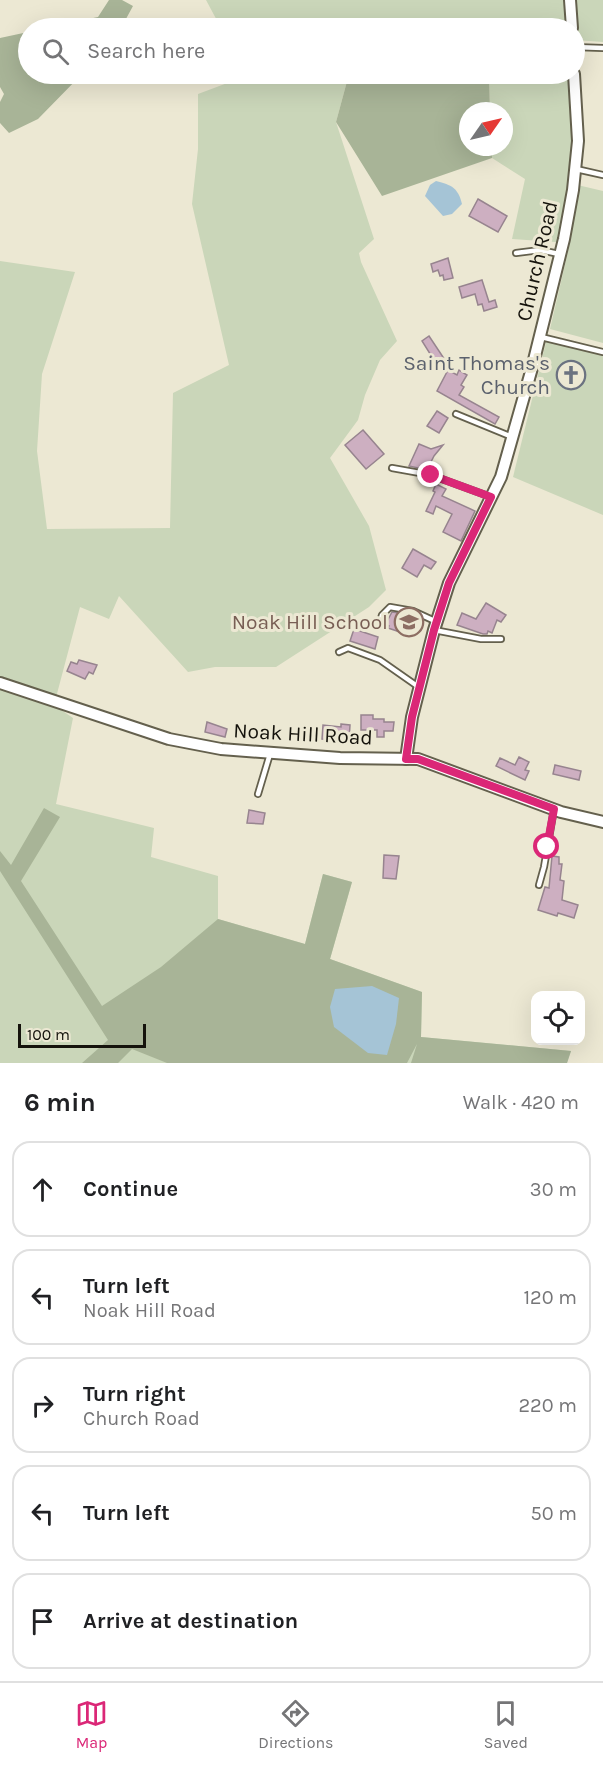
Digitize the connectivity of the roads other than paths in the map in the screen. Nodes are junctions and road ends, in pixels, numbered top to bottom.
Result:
1 (570, 0) edge
2 (571, 18) edge
3 (585, 47) edge
4 (603, 48) edge
5 (575, 84) edge
6 (576, 169) junction
7 (603, 175) edge
8 (516, 254) dead end
9 (559, 254) junction
10 (539, 337) junction
11 (603, 352) edge
12 (456, 414) dead end
13 (512, 437) junction
14 (392, 468) dead end
15 (491, 497) junction
16 (379, 625) dead end
17 (436, 626) junction
18 (501, 639) dead end
19 (339, 652) dead end
20 (0, 683) edge
21 (420, 688) junction
22 (270, 754) junction
23 (406, 759) junction
24 (258, 795) dead end
25 (554, 809) junction
26 (603, 822) edge
27 (539, 885) dead end

1 - 2 street
3 - 4 lane
5 - 6 street, Church Road
6 - 7 lane
6 - 9 street, Church Road
8 - 9 lane
9 - 10 street, Church Road
10 - 11 lane
10 - 13 street, Church Road
12 - 13 lane
13 - 15 street, Church Road
14 - 15 lane
15 - 17 street, Church Road
16 - 17 lane
17 - 18 lane
17 - 21 street, Church Road
19 - 21 lane
20 - 22 street, Noak Hill Road
21 - 23 street, Church Road
22 - 23 street, Noak Hill Road
22 - 24 lane
23 - 25 street, Noak Hill Road
25 - 26 street, Noak Hill Road
25 - 27 lane

